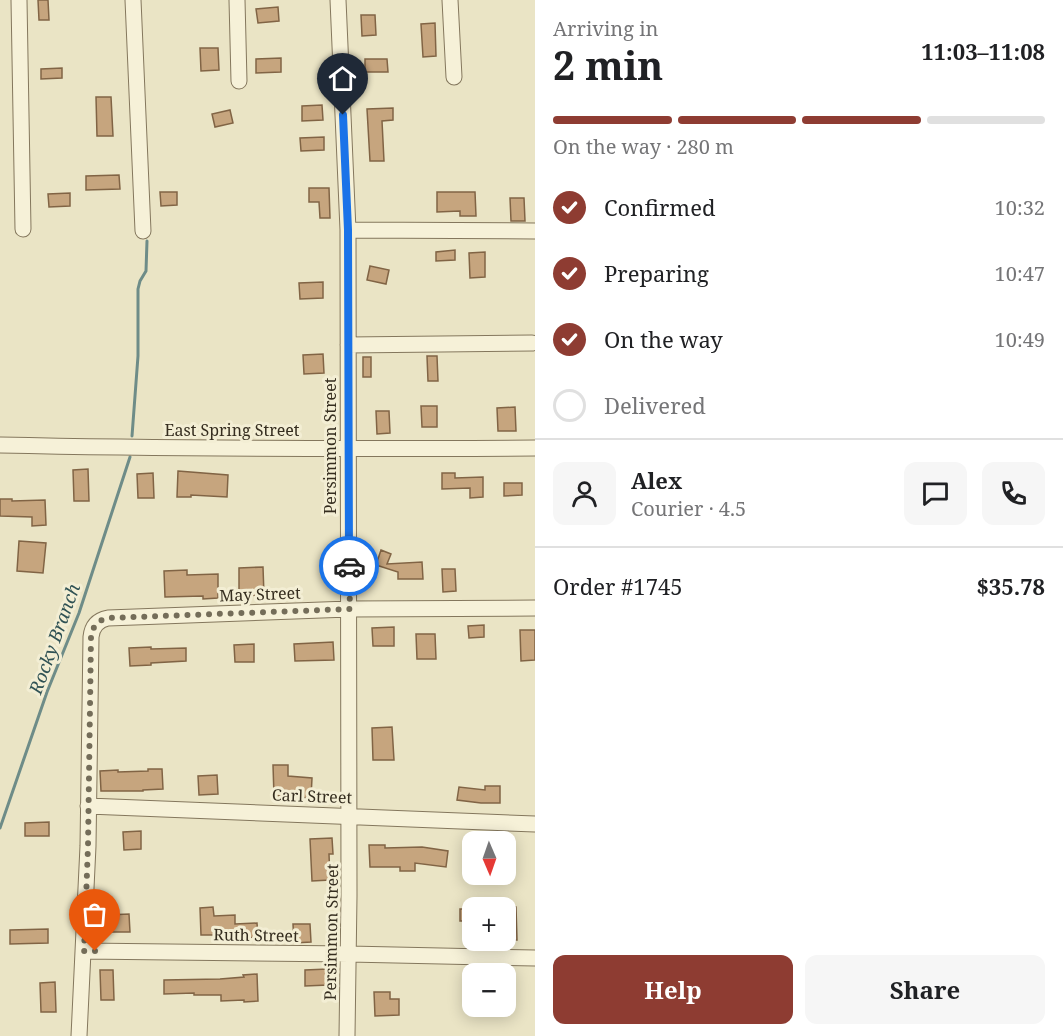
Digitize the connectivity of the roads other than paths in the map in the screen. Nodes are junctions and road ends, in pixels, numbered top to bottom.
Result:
1 (19, 0) edge
2 (133, 0) edge
3 (237, 0) edge
4 (338, 0) edge
5 (450, 0) edge
6 (454, 78) dead end
7 (239, 81) dead end
8 (23, 229) dead end
9 (348, 230) junction
10 (143, 231) dead end
11 (535, 231) edge
12 (532, 343) dead end
13 (348, 345) junction
14 (0, 445) edge
15 (535, 448) edge
16 (348, 449) junction
17 (535, 608) edge
18 (350, 609) junction
19 (88, 806) junction
20 (349, 816) junction
21 (535, 824) edge
22 (84, 951) junction
23 (349, 954) junction
24 (535, 958) edge
25 (79, 1036) edge
26 (347, 1036) edge

1 - 8 street
2 - 10 street
3 - 7 street
4 - 9 street, Persimmon Street
5 - 6 street
9 - 11 street
9 - 13 street, Persimmon Street
12 - 13 street
13 - 16 street, Persimmon Street
14 - 16 street, East Spring Street
15 - 16 street, East Spring Street
16 - 18 street, Persimmon Street
17 - 18 street, May Street
18 - 19 street, May Street
18 - 20 street, Persimmon Street
19 - 20 street, Carl Street
19 - 22 street
20 - 21 street, Carl Street
20 - 23 street, Persimmon Street
22 - 23 street, Ruth Street
22 - 25 street
23 - 24 street, Ruth Street
23 - 26 street, Persimmon Street

